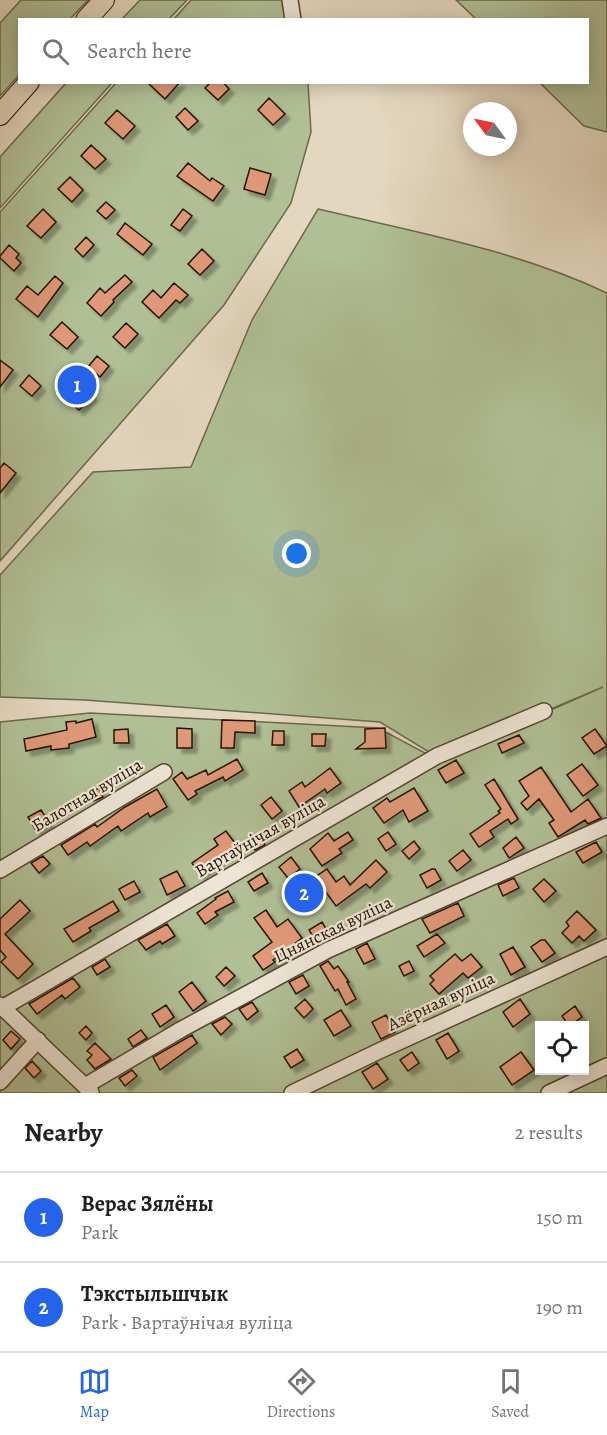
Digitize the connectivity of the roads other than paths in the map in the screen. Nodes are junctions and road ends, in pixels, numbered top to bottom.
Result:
1 (104, 0) edge
2 (290, 0) edge
3 (88, 18) edge
4 (293, 18) edge
5 (27, 84) edge
6 (0, 115) edge
7 (544, 711) dead end
8 (164, 772) dead end
9 (607, 826) edge
10 (0, 870) edge
11 (607, 947) edge
12 (1, 1006) edge
13 (38, 1040) junction
14 (607, 1066) edge
15 (0, 1082) edge
16 (89, 1089) edge
17 (292, 1093) edge
18 (549, 1093) edge

1 - 3 main road
2 - 4 street
5 - 6 main road
7 - 12 street, Вартаўнічая вуліца
8 - 10 street, Балотная вуліца
9 - 16 street, Цнянская вуліца
11 - 17 street, Азёрная вуліца
12 - 13 street
13 - 15 street
13 - 16 street
14 - 18 street

